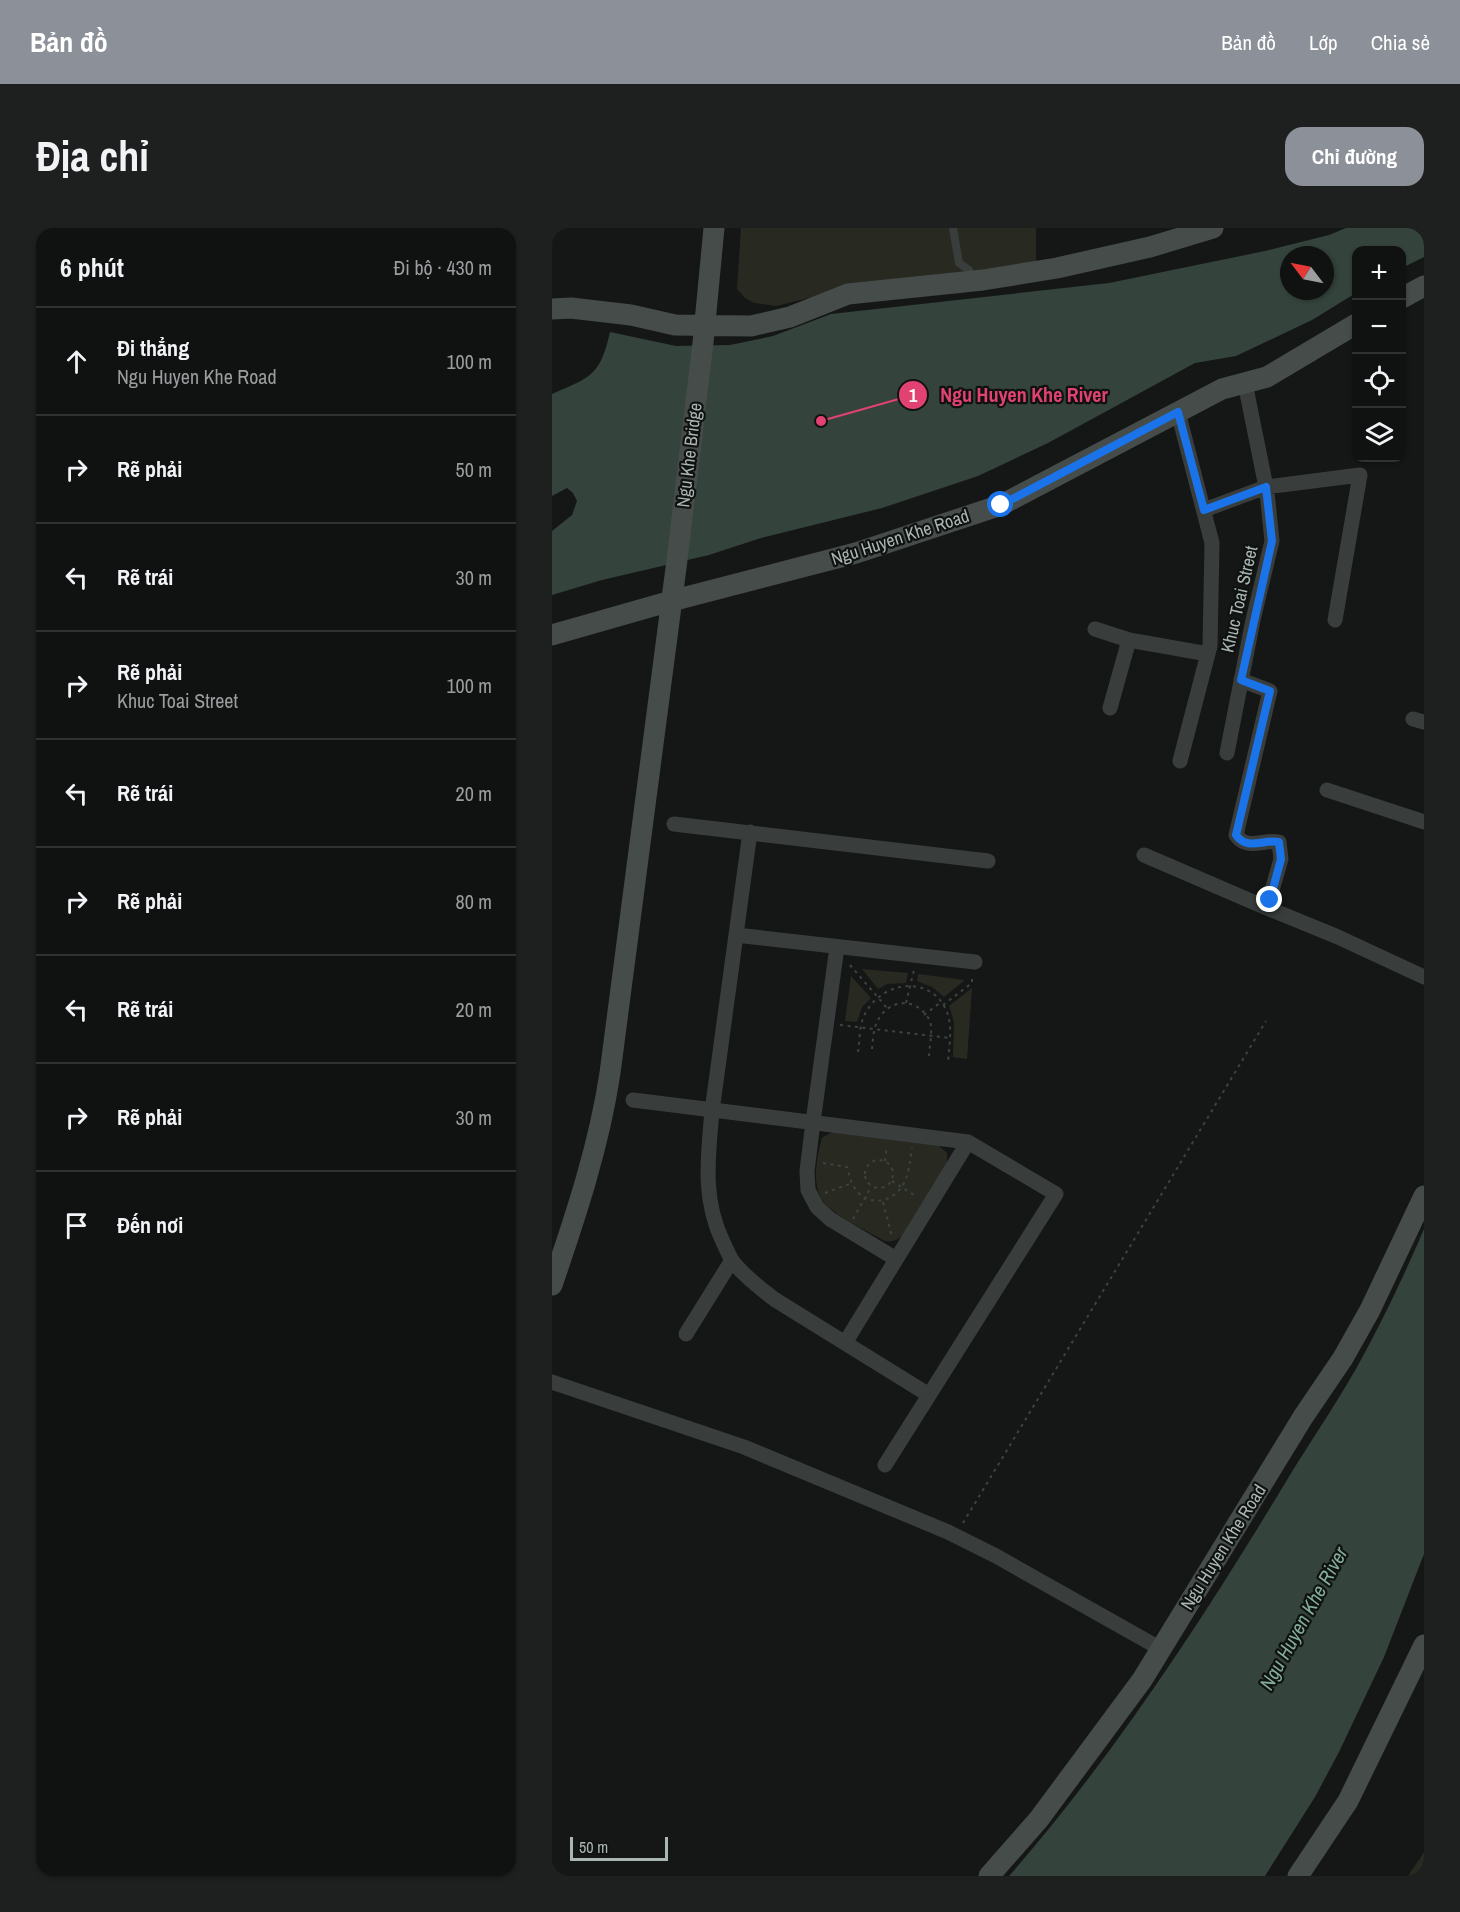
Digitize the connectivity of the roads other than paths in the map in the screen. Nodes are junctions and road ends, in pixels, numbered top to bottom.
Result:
1 (714, 228) edge
2 (953, 228) edge
3 (1213, 228) edge
4 (969, 270) dead end
5 (1424, 286) edge
6 (1406, 295) edge
7 (552, 309) edge
8 (1352, 326) edge
9 (703, 334) junction
10 (1245, 383) junction
11 (1178, 412) junction
12 (1266, 487) junction
13 (1204, 510) junction
14 (671, 601) junction
15 (1335, 620) dead end
16 (1095, 629) dead end
17 (552, 635) edge
18 (1129, 640) junction
19 (1208, 654) junction
20 (1241, 680) junction
21 (1110, 708) dead end
22 (1227, 753) dead end
23 (1180, 761) dead end
24 (1327, 790) dead end
25 (1424, 822) edge
26 (674, 824) dead end
27 (750, 832) junction
28 (1144, 855) dead end
29 (988, 861) dead end
30 (1267, 908) junction
31 (736, 935) junction
32 (837, 947) junction
33 (973, 968) road end
34 (1424, 977) edge
35 (633, 1100) dead end
36 (712, 1111) junction
37 (813, 1122) junction
38 (968, 1142) junction
39 (1424, 1196) edge
40 (896, 1259) junction
41 (732, 1260) junction
42 (552, 1285) edge
43 (686, 1334) dead end
44 (845, 1343) junction
45 (552, 1382) edge
46 (929, 1395) junction
47 (885, 1465) dead end
48 (1424, 1645) edge
49 (1161, 1649) junction
50 (989, 1876) edge
51 (1298, 1876) edge

1 - 9 street, Ngu Khe Bridge
2 - 4 lane
3 - 9 street
5 - 6 street
7 - 9 street
8 - 10 street, Ngu Huyen Khe Road
9 - 14 street, Ngu Khe Bridge
10 - 11 street, Ngu Huyen Khe Road
10 - 12 street, Khuc Toai Street
11 - 13 street
11 - 14 street, Ngu Huyen Khe Road
12 - 13 street
12 - 15 street
12 - 20 street, Khuc Toai Street
13 - 19 street
14 - 17 street, Ngu Huyen Khe Road
14 - 42 street, Ngu Khe Bridge
16 - 18 street
18 - 19 street
18 - 21 street
19 - 23 street
20 - 22 street, Khuc Toai Street
20 - 30 street
24 - 25 street
26 - 27 street
27 - 29 street
27 - 31 street
28 - 30 street
30 - 34 street
31 - 32 street
31 - 36 street
32 - 33 street
32 - 37 street
35 - 36 street
36 - 37 street
36 - 41 street
37 - 38 street
37 - 40 street
38 - 40 street
38 - 46 street
39 - 49 street, Ngu Huyen Khe Road
40 - 44 street
41 - 43 street
41 - 44 street
44 - 46 street
45 - 49 street
46 - 47 street
48 - 51 street
49 - 50 street, Ngu Huyen Khe Road

